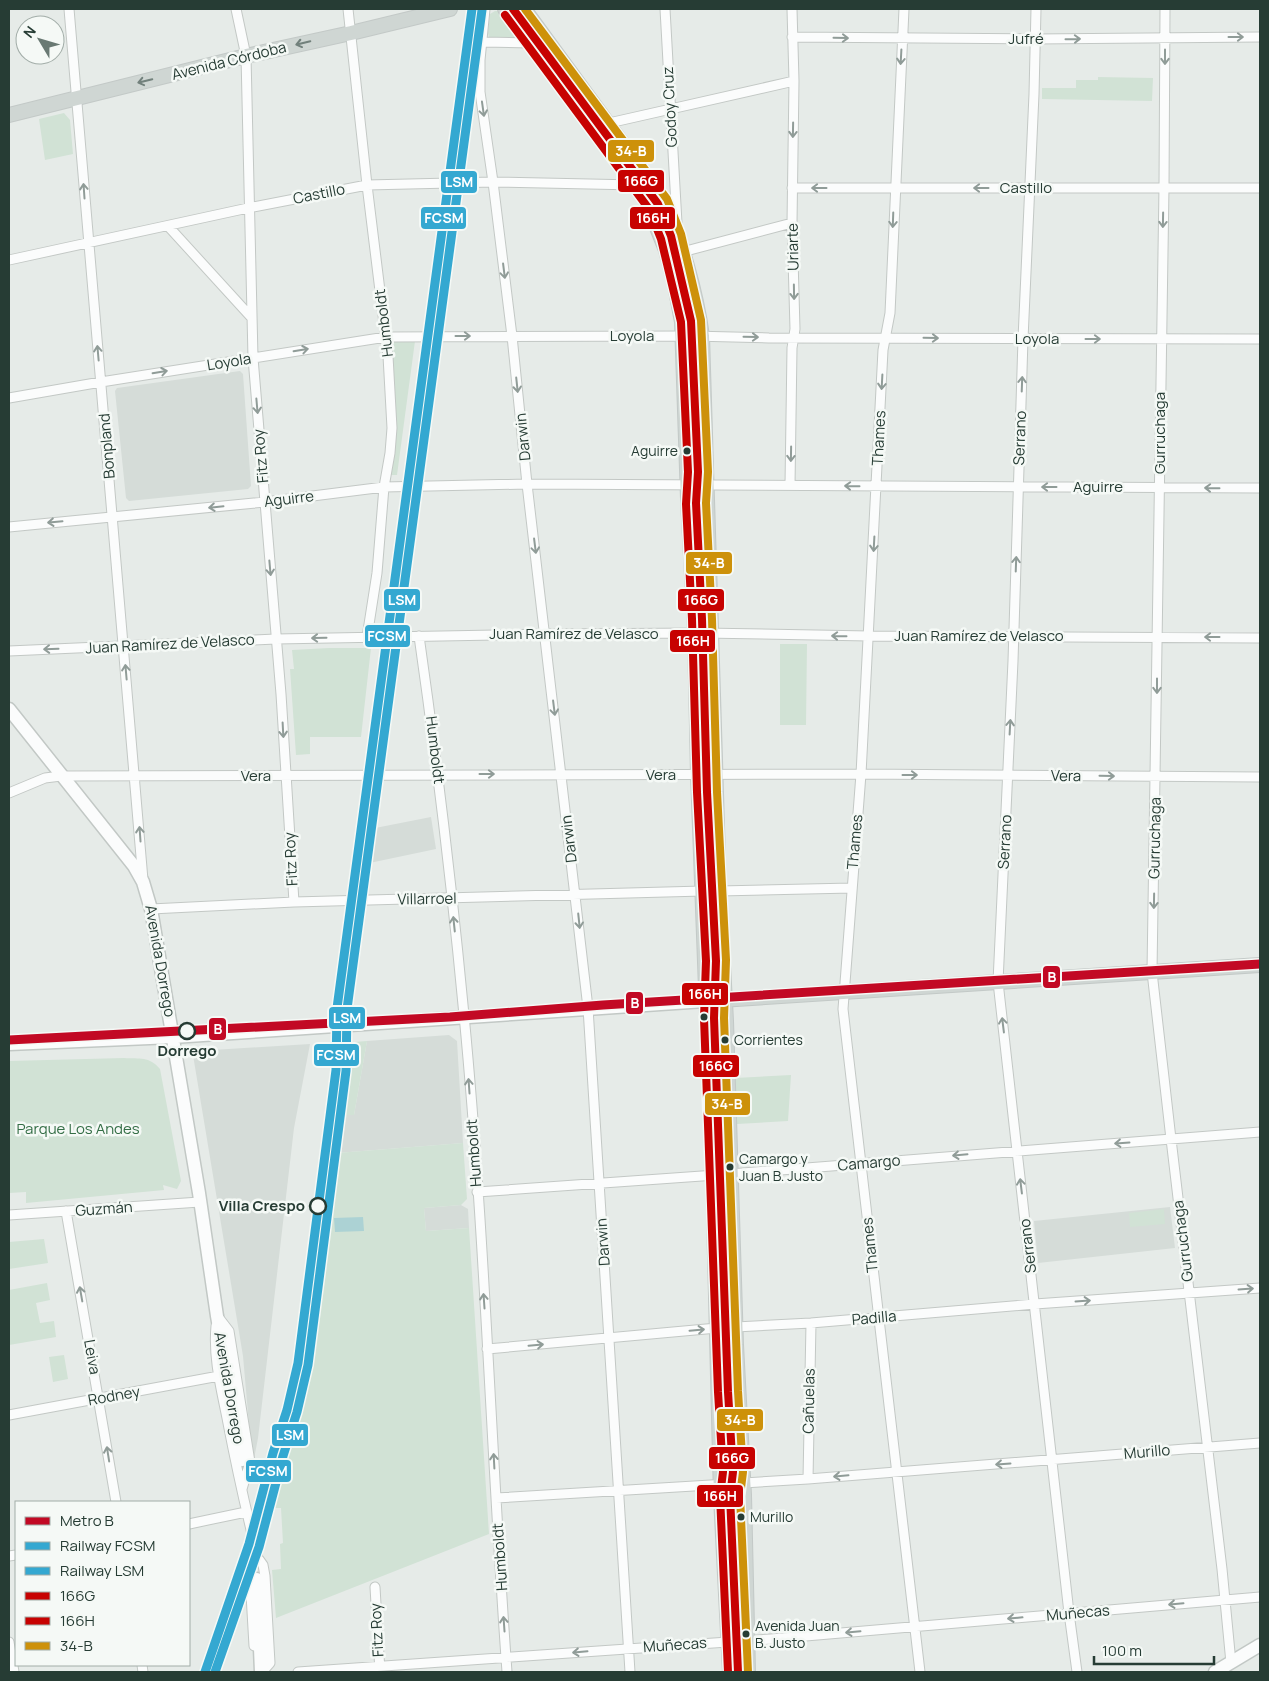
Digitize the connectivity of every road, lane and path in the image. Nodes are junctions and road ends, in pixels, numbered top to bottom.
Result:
1 (69, 9) edge
2 (236, 9) edge
3 (348, 9) edge
4 (450, 9) edge
5 (485, 9) edge
6 (505, 9) edge
7 (524, 9) edge
8 (665, 9) edge
9 (792, 9) edge
10 (904, 9) edge
11 (1036, 9) edge
12 (1165, 9) edge
13 (351, 33) junction
14 (792, 37) junction
15 (1165, 37) junction
16 (1260, 37) edge
17 (902, 38) junction
18 (1035, 39) junction
19 (482, 42) junction
20 (531, 43) junction
21 (246, 56) junction
22 (794, 81) junction
23 (77, 98) junction
24 (670, 108) junction
25 (9, 115) edge
26 (609, 123) junction
27 (493, 182) junction
28 (366, 185) junction
29 (636, 185) junction
30 (1164, 187) junction
31 (792, 188) junction
32 (894, 188) junction
33 (1030, 188) junction
34 (1260, 188) edge
35 (248, 208) junction
36 (792, 222) junction
37 (168, 226) junction
38 (678, 236) junction
39 (88, 242) junction
40 (682, 252) junction
41 (9, 260) edge
42 (251, 317) junction
43 (512, 336) junction
44 (683, 336) junction
45 (702, 336) junction
46 (386, 337) junction
47 (793, 338) junction
48 (886, 338) junction
49 (1023, 339) junction
50 (1161, 339) junction
51 (1260, 339) edge
52 (253, 358) junction
53 (101, 382) junction
54 (9, 398) edge
55 (527, 484) junction
56 (790, 485) junction
57 (688, 486) junction
58 (706, 486) junction
59 (877, 486) junction
60 (384, 487) junction
61 (1019, 487) junction
62 (1160, 487) junction
63 (1260, 488) edge
64 (265, 502) junction
65 (113, 517) junction
66 (9, 527) edge
67 (695, 633) junction
68 (711, 633) junction
69 (545, 634) junction
70 (420, 636) junction
71 (869, 636) junction
72 (1014, 636) junction
73 (368, 637) junction
74 (1157, 637) junction
75 (1260, 638) edge
76 (276, 639) junction
77 (124, 646) junction
78 (9, 650) edge
79 (9, 709) edge
80 (438, 774) junction
81 (861, 774) junction
82 (286, 775) junction
83 (561, 775) junction
84 (698, 775) junction
85 (715, 775) junction
86 (1008, 775) junction
87 (61, 776) junction
88 (135, 777) junction
89 (1156, 777) junction
90 (1260, 777) edge
91 (9, 794) edge
92 (144, 882) junction
93 (852, 888) junction
94 (703, 891) junction
95 (719, 891) junction
96 (576, 895) junction
97 (451, 899) junction
98 (294, 902) junction
99 (151, 909) junction
100 (1260, 965) edge
101 (1152, 972) junction
102 (998, 982) junction
103 (844, 992) junction
104 (725, 1000) junction
105 (705, 1001) junction
106 (588, 1008) junction
107 (464, 1016) junction
108 (172, 1037) junction
109 (9, 1044) edge
110 (1260, 1132) edge
111 (1170, 1139) junction
112 (1017, 1150) junction
113 (861, 1164) junction
114 (730, 1174) junction
115 (712, 1175) junction
116 (599, 1183) junction
117 (477, 1192) junction
118 (200, 1202) junction
119 (66, 1211) junction
120 (9, 1215) edge
121 (1260, 1288) edge
122 (1189, 1294) junction
123 (1035, 1304) junction
124 (217, 1316) junction
125 (878, 1318) junction
126 (811, 1323) junction
127 (735, 1327) junction
128 (717, 1328) junction
129 (610, 1338) junction
130 (487, 1349) junction
131 (219, 1376) junction
132 (99, 1398) junction
133 (9, 1415) edge
134 (1260, 1443) edge
135 (1207, 1447) junction
136 (1052, 1460) junction
137 (243, 1462) junction
138 (896, 1472) junction
139 (808, 1479) junction
140 (743, 1483) junction
141 (721, 1485) junction
142 (242, 1488) junction
143 (619, 1492) junction
144 (496, 1498) junction
145 (116, 1501) edge
146 (246, 1512) junction
147 (190, 1524) edge
148 (258, 1558) junction
149 (257, 1577) junction
150 (375, 1587) dead end
151 (1260, 1597) edge
152 (1225, 1600) junction
153 (1069, 1613) junction
154 (915, 1627) junction
155 (747, 1640) junction
156 (9, 1642) edge
157 (728, 1642) junction
158 (1260, 1645) edge
159 (629, 1648) junction
160 (506, 1658) junction
161 (1231, 1662) junction
162 (380, 1670) edge
163 (14, 1672) edge
164 (261, 1672) edge
165 (298, 1672) edge
166 (304, 1672) edge
167 (507, 1672) edge
168 (630, 1672) edge
169 (730, 1672) edge
170 (748, 1672) edge
171 (920, 1672) edge
172 (1077, 1672) edge
173 (1216, 1672) edge

1 - 23 street, Bonpland
2 - 21 street, Fitz Roy
3 - 13 street, Humboldt
4 - 13 main road, Avenida Córdoba
5 - 19 street, Darwin
6 - 20 main road
7 - 26 main road
8 - 24 street, Godoy Cruz
9 - 14 street, Uriarte
10 - 17 street, Thames
11 - 18 street, Serrano
12 - 15 street, Gurruchaga
13 -> 21 main road, Avenida Córdoba
13 - 28 street, Humboldt
14 -> 17 street, Jufré
14 - 22 street, Uriarte
15 -> 16 street, Jufré
18 -> 15 street, Jufré
15 -> 30 street, Gurruchaga
17 - 18 street, Jufré
17 -> 32 street, Thames
18 - 33 street, Serrano
19 - 20 street
19 -> 27 street, Darwin
20 - 29 main road
21 -> 23 main road, Avenida Córdoba
21 - 35 street, Fitz Roy
22 - 24 street
22 -> 31 street, Uriarte
23 - 25 main road, Avenida Córdoba
39 -> 23 street, Bonpland
24 - 26 street
24 - 38 street, Godoy Cruz
26 - 38 main road
27 - 28 street, Castillo
27 - 29 street, Castillo
27 -> 43 street, Darwin
28 - 35 street, Castillo
28 - 46 street, Humboldt
29 - 44 main road
30 - 33 street, Castillo
30 - 34 street, Castillo
30 -> 50 street, Gurruchaga
32 -> 31 street, Castillo
31 - 36 street, Uriarte
33 -> 32 street, Castillo
32 -> 48 street, Thames
33 - 49 street, Serrano
35 - 37 street, Castillo
35 - 42 street, Fitz Roy
36 - 40 street
36 -> 47 street, Uriarte
37 - 39 street, Castillo
37 - 42 street
38 - 40 main road
39 - 41 street, Castillo
53 -> 39 street, Bonpland
40 - 45 main road
42 - 52 street, Fitz Roy
43 - 44 street, Loyola
46 -> 43 street, Loyola
43 -> 55 street, Darwin
44 - 45 street, Loyola
44 - 57 main road
45 -> 47 street, Loyola
45 - 58 main road
52 -> 46 street, Loyola
46 - 60 street, Humboldt
47 - 48 street, Loyola
47 -> 56 street, Uriarte
48 -> 49 street, Loyola
48 -> 59 street, Thames
49 -> 50 street, Loyola
61 -> 49 street, Serrano
50 - 51 street, Loyola
50 - 62 street, Gurruchaga
53 -> 52 street, Loyola
52 -> 64 street, Fitz Roy
53 - 54 street, Loyola
53 - 65 street, Bonpland
55 - 57 street, Aguirre
55 - 60 street, Aguirre
55 -> 69 street, Darwin
56 - 58 street, Aguirre
59 -> 56 street, Aguirre
57 - 58 street, Aguirre
57 - 67 main road
58 - 68 main road
59 - 61 street, Aguirre
59 -> 71 street, Thames
60 - 64 street, Aguirre
60 - 73 street, Humboldt
62 -> 61 street, Aguirre
72 -> 61 street, Serrano
63 -> 62 street, Aguirre
62 - 74 street, Gurruchaga
64 -> 65 street, Aguirre
64 -> 76 street, Fitz Roy
65 -> 66 street, Aguirre
65 - 77 street, Bonpland
67 - 68 street, Juan Ramírez de Velasco
67 - 69 street, Juan Ramírez de Velasco
67 - 84 main road
71 -> 68 street, Juan Ramírez de Velasco
68 - 85 main road
69 - 70 street, Juan Ramírez de Velasco
69 -> 83 street, Darwin
70 - 73 street, Juan Ramírez de Velasco
70 - 80 street, Humboldt
71 - 72 street, Juan Ramírez de Velasco
71 - 81 street, Thames
72 - 74 street, Juan Ramírez de Velasco
86 -> 72 street, Serrano
73 -> 76 street, Juan Ramírez de Velasco
75 -> 74 street, Juan Ramírez de Velasco
74 -> 89 street, Gurruchaga
76 - 77 street, Juan Ramírez de Velasco
76 -> 82 street, Fitz Roy
77 -> 78 street, Juan Ramírez de Velasco
88 -> 77 street, Bonpland
79 - 87 main road, Avenida Dorrego
80 - 82 street, Vera
80 -> 83 street, Vera
80 - 97 street, Humboldt
81 - 85 street, Vera
81 -> 86 street, Vera
81 - 93 street, Thames
82 - 88 street, Vera
82 - 98 street, Fitz Roy
83 - 84 street, Vera
83 - 96 street, Darwin
84 - 85 street, Vera
84 - 94 main road
85 - 95 main road
86 -> 89 street, Vera
86 - 102 street, Serrano
87 - 88 street, Vera
87 - 91 street, Vera
87 - 92 main road, Avenida Dorrego
92 -> 88 street, Bonpland
89 - 90 street, Vera
89 -> 101 street, Gurruchaga
92 - 99 main road, Avenida Dorrego
93 - 95 street
93 - 103 street, Thames
94 - 96 street, Villarroel
94 - 105 main road
95 - 104 main road
96 - 97 street, Villarroel
96 -> 106 street, Darwin
97 - 98 street, Villarroel
107 -> 97 street, Humboldt
98 - 99 street, Villarroel
99 - 108 main road, Avenida Dorrego
100 - 101 main road
101 - 102 main road
101 - 111 street, Gurruchaga
102 - 103 main road
112 -> 102 street, Serrano
103 - 104 main road
103 - 113 street, Thames
104 - 105 main road
104 - 114 main road
105 - 106 main road
105 - 115 main road
106 - 107 main road
106 - 116 street, Darwin
107 - 108 main road
117 -> 107 street, Humboldt
108 - 109 main road
108 - 118 main road, Avenida Dorrego
110 - 111 street, Camargo
111 -> 112 street, Camargo
111 - 122 street, Gurruchaga
112 -> 113 street, Camargo
123 -> 112 street, Serrano
113 - 114 street, Camargo
113 - 125 street, Thames
114 - 115 street, Camargo
114 - 127 main road
115 - 116 street, Camargo
115 - 128 main road
116 - 117 street, Camargo
116 - 129 street, Darwin
130 -> 117 street, Humboldt
118 - 119 street, Guzmán
118 - 124 main road, Avenida Dorrego
119 - 120 street, Guzmán
132 -> 119 street, Leiva
122 -> 121 street, Padilla
123 -> 122 street, Padilla
122 - 135 street, Gurruchaga
123 - 125 street, Padilla
123 - 136 street, Serrano
124 - 131 street, Avenida Dorrego
124 - 137 main road, Avenida Dorrego
125 - 126 street, Padilla
125 - 138 street, Thames
126 - 127 street, Padilla
126 - 139 street, Cañuelas
127 - 128 street, Padilla
127 - 140 main road
129 -> 128 street, Padilla
128 - 141 main road
130 -> 129 street, Padilla
129 - 143 street, Darwin
144 -> 130 street, Humboldt
131 - 132 street, Rodney
131 - 137 street, Avenida Dorrego
132 - 133 street, Rodney
145 -> 132 street, Leiva
134 - 135 street, Murillo
135 - 136 street, Murillo
135 - 152 street, Gurruchaga
136 -> 138 street, Murillo
136 - 153 street, Serrano
137 - 142 street, Avenida Dorrego
137 - 142 street, Avenida Dorrego
138 -> 139 street, Murillo
138 - 154 street, Thames
139 - 140 street, Murillo
140 - 141 street, Murillo
140 - 155 main road
141 - 143 street, Murillo
141 - 157 main road
142 - 146 street, Avenida Dorrego
143 - 144 street, Murillo
143 - 159 street, Darwin
160 -> 144 street, Humboldt
146 - 147 street
146 - 148 street, Avenida Dorrego
148 - 149 street, Avenida Dorrego
148 - 149 street, Avenida Dorrego
149 - 164 main road, Avenida Dorrego
150 - 162 street, Fitz Roy
151 - 152 street, Muñecas
152 -> 153 street, Muñecas
152 - 161 street, Gurruchaga
153 -> 154 street, Muñecas
153 - 172 street, Serrano
154 -> 155 street, Muñecas
154 - 171 street, Thames
155 - 157 street, Muñecas
155 - 170 main road
156 - 163 street
157 - 159 street, Muñecas
157 - 169 main road
158 - 161 main road
159 -> 160 street, Muñecas
159 - 168 street, Darwin
160 - 162 street, Muñecas
160 - 167 street, Humboldt
161 - 173 main road
162 - 166 street, Muñecas
165 - 166 street, Muñecas

